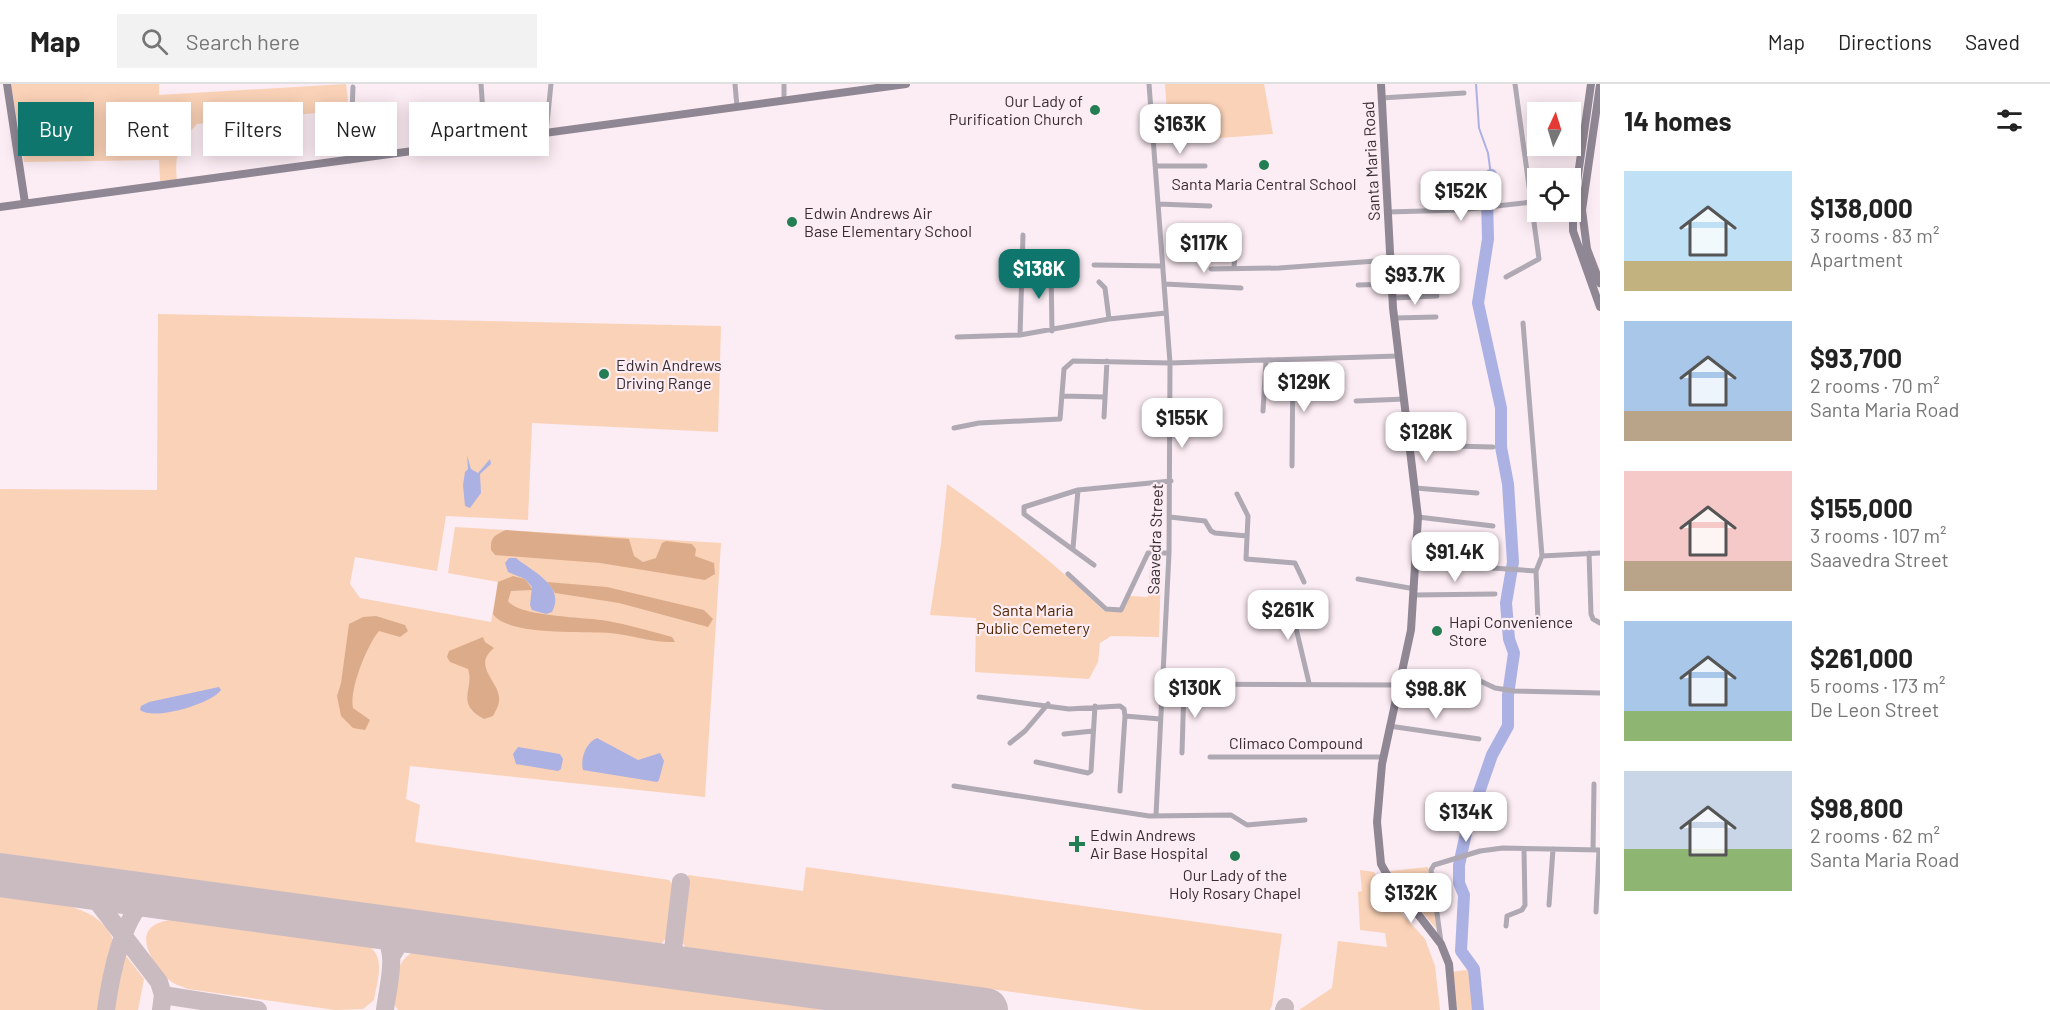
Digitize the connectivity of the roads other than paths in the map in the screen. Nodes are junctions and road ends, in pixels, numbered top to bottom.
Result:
1 (7, 84) edge
2 (481, 84) edge
3 (551, 84) edge
4 (735, 84) edge
5 (784, 84) edge
6 (906, 84) edge
7 (1149, 84) edge
8 (1381, 84) edge
9 (1515, 84) edge
10 (1591, 84) edge
11 (1600, 85) edge
12 (353, 87) dead end
13 (1464, 93) dead end
14 (1382, 98) junction
15 (784, 101) junction
16 (482, 102) edge
17 (549, 104) edge
18 (737, 107) junction
19 (549, 134) edge
20 (409, 153) edge
21 (350, 161) junction
22 (1155, 166) junction
23 (1205, 166) dead end
24 (1527, 168) edge
25 (1579, 168) edge
26 (25, 203) junction
27 (1527, 203) edge
28 (1158, 204) junction
29 (1210, 206) dead end
30 (0, 207) edge
31 (1582, 210) joint
32 (1387, 212) junction
33 (1534, 222) edge
34 (1573, 222) edge
35 (1236, 232) dead end
36 (1023, 235) dead end
37 (1390, 260) junction
38 (1094, 265) dead end
39 (1163, 266) junction
40 (1051, 269) dead end
41 (1211, 269) dead end
42 (1234, 269) junction
43 (1506, 277) dead end
44 (1099, 282) dead end
45 (1600, 283) edge
46 (1165, 284) junction
47 (1392, 284) junction
48 (1358, 285) dead end
49 (1241, 288) dead end
50 (1437, 296) dead end
51 (1393, 298) junction
52 (1600, 307) edge
53 (1166, 313) junction
54 (1436, 317) dead end
55 (1394, 318) junction
56 (1109, 319) junction
57 (1523, 323) dead end
58 (1052, 331) junction
59 (1020, 335) junction
60 (957, 337) dead end
61 (1398, 356) junction
62 (1293, 360) junction
63 (1107, 361) junction
64 (1266, 362) junction
65 (1170, 363) junction
66 (1062, 396) junction
67 (1105, 397) junction
68 (1406, 399) junction
69 (1356, 401) dead end
70 (1263, 411) dead end
71 (1104, 417) dead end
72 (954, 428) dead end
73 (1411, 444) junction
74 (1493, 447) dead end
75 (1292, 466) dead end
76 (1171, 481) junction
77 (1415, 488) junction
78 (1078, 490) junction
79 (1477, 493) dead end
80 (1237, 494) dead end
81 (1170, 517) junction
82 (1418, 517) junction
83 (1493, 526) dead end
84 (1247, 537) junction
85 (1073, 548) junction
86 (1169, 553) junction
87 (1589, 553) junction
88 (1600, 553) edge
89 (1542, 556) junction
90 (1417, 563) junction
91 (1094, 565) dead end
92 (1536, 572) junction
93 (1068, 574) dead end
94 (1358, 579) dead end
95 (1304, 582) dead end
96 (1415, 592) junction
97 (1495, 594) dead end
98 (1591, 602) junction
99 (1600, 602) edge
100 (1259, 608) dead end
101 (1538, 622) dead end
102 (1600, 623) edge
103 (1403, 673) junction
104 (1309, 683) junction
105 (1162, 684) junction
106 (1184, 685) junction
107 (1400, 685) junction
108 (1600, 693) edge
109 (979, 697) dead end
110 (1048, 704) junction
111 (1095, 706) junction
112 (1125, 716) junction
113 (1160, 718) junction
114 (1389, 726) junction
115 (1093, 731) junction
116 (1064, 734) dead end
117 (1479, 739) dead end
118 (1010, 743) dead end
119 (1182, 753) dead end
120 (1210, 757) dead end
121 (1382, 757) junction
122 (1036, 762) dead end
123 (1594, 784) dead end
124 (954, 786) dead end
125 (1120, 791) dead end
126 (1156, 816) junction
127 (1305, 820) dead end
128 (1553, 849) junction
129 (1524, 850) junction
130 (1597, 850) edge
131 (1434, 891) junction
132 (1402, 894) junction
133 (1549, 905) dead end
134 (1596, 912) dead end
135 (1506, 926) dead end
136 (1441, 944) junction
137 (1453, 1010) edge

1 - 26 main road
2 - 16 street
3 - 17 street
4 - 18 street
5 - 15 street
6 - 15 main road
7 - 22 street, Saavedra Street
8 - 14 main road, Santa Maria Road
9 - 24 street
10 - 25 main road
11 - 31 main road
12 - 21 street
13 - 14 street
14 - 32 main road, Santa Maria Road
15 - 18 main road
18 - 19 main road
20 - 21 main road
21 - 26 main road
22 - 23 street
22 - 28 street, Saavedra Street
26 - 30 main road
27 - 32 street
28 - 29 street
28 - 39 street, Saavedra Street
31 - 45 main road
32 - 37 main road, Santa Maria Road
33 - 43 street
34 - 52 main road
35 - 42 street
36 - 59 street
37 - 42 street
37 - 47 main road, Santa Maria Road
38 - 39 street
39 - 46 street, Saavedra Street
40 - 58 street
41 - 42 street
44 - 56 street
46 - 49 street
46 - 53 street, Saavedra Street
47 - 48 street
47 - 51 main road, Santa Maria Road
50 - 51 street
51 - 55 main road, Santa Maria Road
53 - 56 street
53 - 65 street, Saavedra Street
54 - 55 street
55 - 61 main road, Santa Maria Road
56 - 58 street
57 - 89 street
58 - 59 street
59 - 60 street
61 - 62 street
61 - 68 main road, Santa Maria Road
62 - 64 street
62 - 75 street
63 - 65 street
63 - 66 street
63 - 67 street
64 - 65 street
64 - 70 street
65 - 76 street, Saavedra Street
66 - 67 street
66 - 72 street
67 - 71 street
68 - 69 street
68 - 73 main road, Santa Maria Road
73 - 74 street
73 - 77 main road, Santa Maria Road
76 - 78 street
76 - 81 street, Saavedra Street
77 - 79 street
77 - 82 main road, Santa Maria Road
78 - 85 street
78 - 85 street
80 - 84 street
81 - 84 street
81 - 86 street, Saavedra Street
82 - 83 street
82 - 90 main road, Santa Maria Road
84 - 95 street
85 - 91 street
86 - 93 street
86 - 105 street, Saavedra Street
87 - 88 street
87 - 89 street
87 - 98 street
89 - 92 street
90 - 92 street
90 - 96 main road, Santa Maria Road
92 - 101 street
94 - 96 street
96 - 97 street
96 - 103 main road, Santa Maria Road
98 - 99 street
98 - 102 street
100 - 104 street
103 - 107 main road, Santa Maria Road
103 - 108 street
104 - 106 street
104 - 107 street
105 - 106 street
105 - 113 street, Saavedra Street
106 - 119 street
107 - 114 main road, Santa Maria Road
109 - 110 street
110 - 111 street
110 - 118 street
111 - 112 street
111 - 115 street
112 - 113 street
112 - 125 street
113 - 126 street, Saavedra Street
114 - 117 street
114 - 121 main road, Santa Maria Road
115 - 116 street
115 - 122 street
120 - 121 street, Climaco Compound
121 - 132 main road, Santa Maria Road
123 - 130 street
124 - 126 street
126 - 127 street
128 - 129 street
128 - 130 street
128 - 133 street
129 - 131 street
129 - 135 street
130 - 134 street
131 - 132 street
131 - 136 street
132 - 136 main road, Santa Maria Road
136 - 137 main road

